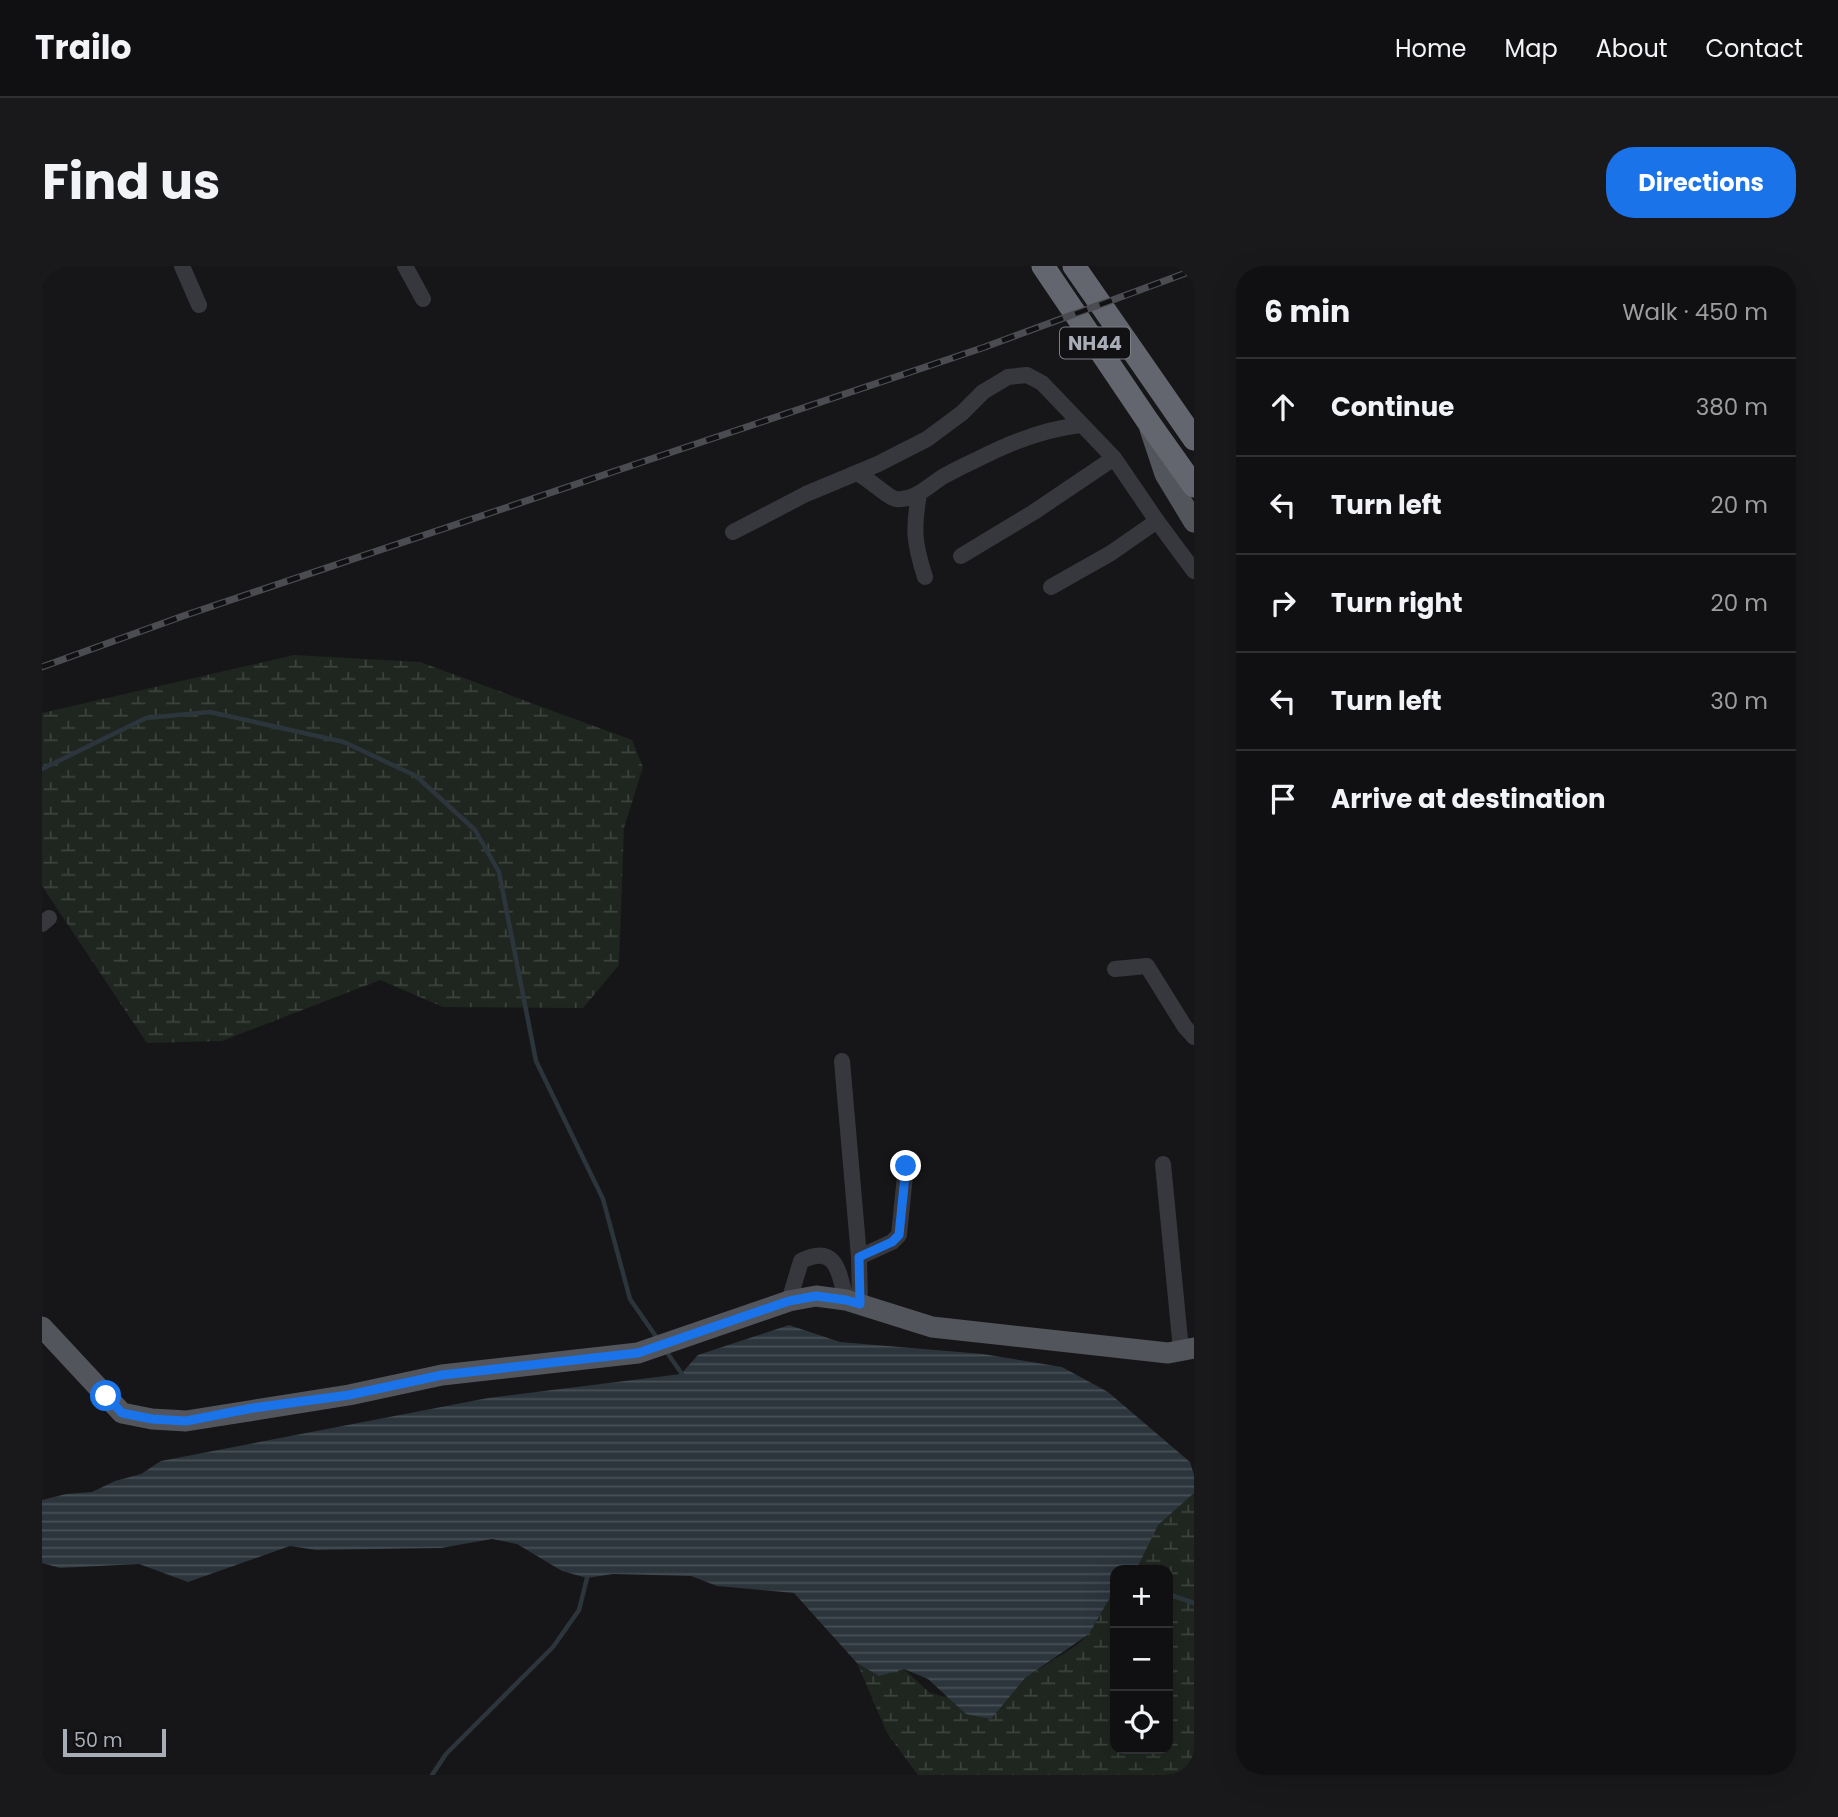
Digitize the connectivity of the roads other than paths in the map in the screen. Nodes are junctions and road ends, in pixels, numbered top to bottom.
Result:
1 (182, 266) edge
2 (405, 266) edge
3 (1044, 266) edge
4 (1074, 266) edge
5 (423, 299) dead end
6 (199, 305) dead end
7 (1185, 418) edge
8 (1147, 420) junction
9 (1081, 425) junction
10 (1194, 439) edge
11 (1114, 458) junction
12 (856, 473) junction
13 (1194, 486) edge
14 (919, 494) junction
15 (1157, 521) junction
16 (1194, 522) edge
17 (733, 532) dead end
18 (961, 556) dead end
19 (1194, 570) edge
20 (925, 577) dead end
21 (1051, 587) dead end
22 (1115, 969) dead end
23 (1194, 1037) edge
24 (842, 1061) dead end
25 (1163, 1164) dead end
26 (906, 1166) dead end
27 (859, 1257) junction
28 (789, 1301) junction
29 (853, 1302) junction
30 (42, 1327) edge
31 (1184, 1352) edge

1 - 6 street
2 - 5 street
3 - 8 highway, NH44
4 - 7 highway, NH44
7 - 10 highway, NH44
8 - 13 highway, NH44
8 - 16 main road
9 - 11 street
9 - 12 street
9 - 14 street
11 - 15 street
11 - 18 street
12 - 14 street
12 - 17 street
14 - 20 street
15 - 19 street
15 - 21 street
22 - 23 street
24 - 27 street
25 - 31 street
26 - 27 street
27 - 29 street
28 - 29 main road
28 - 29 street
28 - 30 main road
29 - 31 main road

